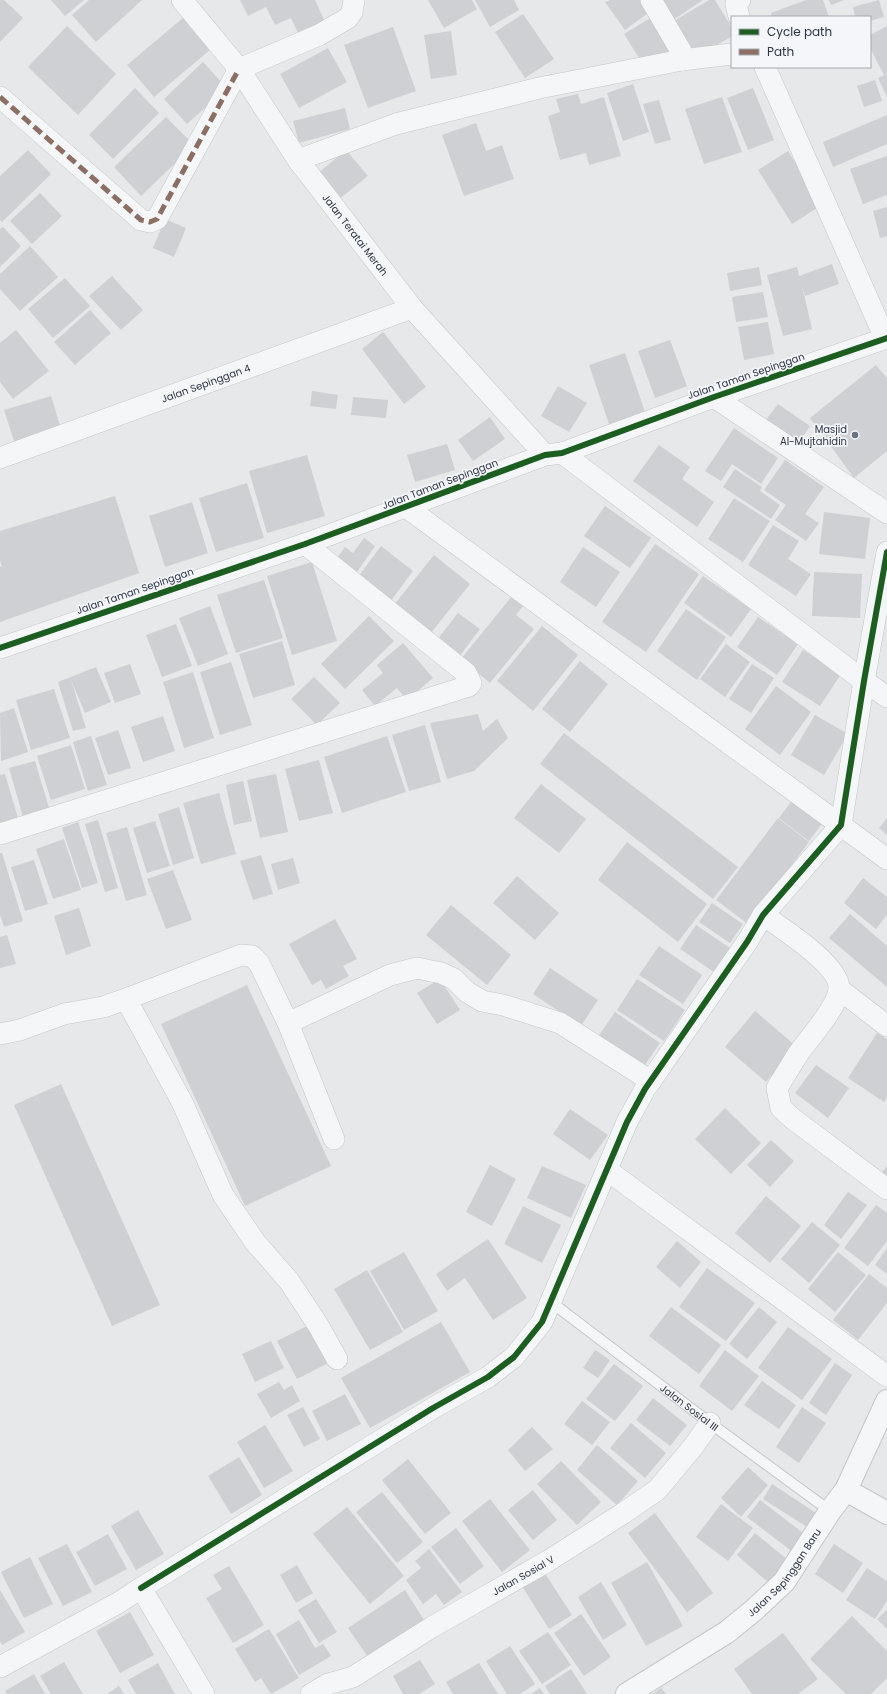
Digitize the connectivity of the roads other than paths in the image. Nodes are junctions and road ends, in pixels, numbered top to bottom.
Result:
1 (182, 0) edge
2 (354, 0) edge
3 (651, 0) edge
4 (740, 0) edge
5 (739, 16) edge
6 (731, 54) edge
7 (682, 60) junction
8 (765, 68) edge
9 (238, 69) junction
10 (0, 97) edge
11 (298, 160) junction
12 (412, 308) junction
13 (886, 338) edge
14 (714, 397) junction
15 (553, 454) junction
16 (0, 458) edge
17 (406, 507) junction
18 (887, 513) edge
19 (305, 544) junction
20 (887, 552) edge
21 (0, 648) edge
22 (864, 681) junction
23 (887, 697) edge
24 (842, 825) junction
25 (0, 834) edge
26 (887, 859) edge
27 (763, 915) junction
28 (839, 989) junction
29 (126, 999) junction
30 (288, 1023) junction
31 (887, 1026) edge
32 (0, 1034) edge
33 (651, 1081) junction
34 (334, 1139) dead end
35 (607, 1170) junction
36 (887, 1189) edge
37 (551, 1302) junction
38 (337, 1359) dead end
39 (887, 1376) edge
40 (887, 1401) edge
41 (710, 1423) junction
42 (846, 1490) junction
43 (830, 1511) junction
44 (887, 1513) edge
45 (141, 1588) junction
46 (0, 1667) edge
47 (204, 1694) edge
48 (311, 1694) edge
49 (627, 1694) edge

1 - 9 street, Jalan Teratai Merah
2 - 9 street
3 - 7 street
4 - 5 street
6 - 7 street
7 - 11 street
8 - 13 street
9 - 10 street
9 - 11 street, Jalan Teratai Merah
11 - 12 street, Jalan Teratai Merah
12 - 15 street, Jalan Teratai Merah
12 - 16 street, Jalan Sepinggan 4
13 - 14 street, Jalan Taman Sepinggan
14 - 15 street, Jalan Taman Sepinggan
14 - 18 street
15 - 17 street, Jalan Taman Sepinggan
15 - 22 street, Jalan Teratai Merah
17 - 19 street, Jalan Taman Sepinggan
17 - 24 street
19 - 21 street, Jalan Taman Sepinggan
19 - 25 street
20 - 22 street
22 - 23 street, Jalan Teratai Merah
22 - 24 street
24 - 26 street
24 - 27 street
27 - 28 street
27 - 33 street
28 - 31 street
28 - 36 street
29 - 30 street
29 - 32 street
29 - 38 street
30 - 33 street
30 - 34 street
33 - 35 street
35 - 37 street
35 - 39 street
37 - 41 lane, Jalan Sosial III
37 - 45 street
40 - 42 street, Jalan Sepinggan Baru
41 - 43 lane, Jalan Sosial III
41 - 48 street, Jalan Sosial V
42 - 43 street, Jalan Sepinggan Baru
42 - 44 street
43 - 49 street, Jalan Sepinggan Baru
45 - 46 street
45 - 47 street

